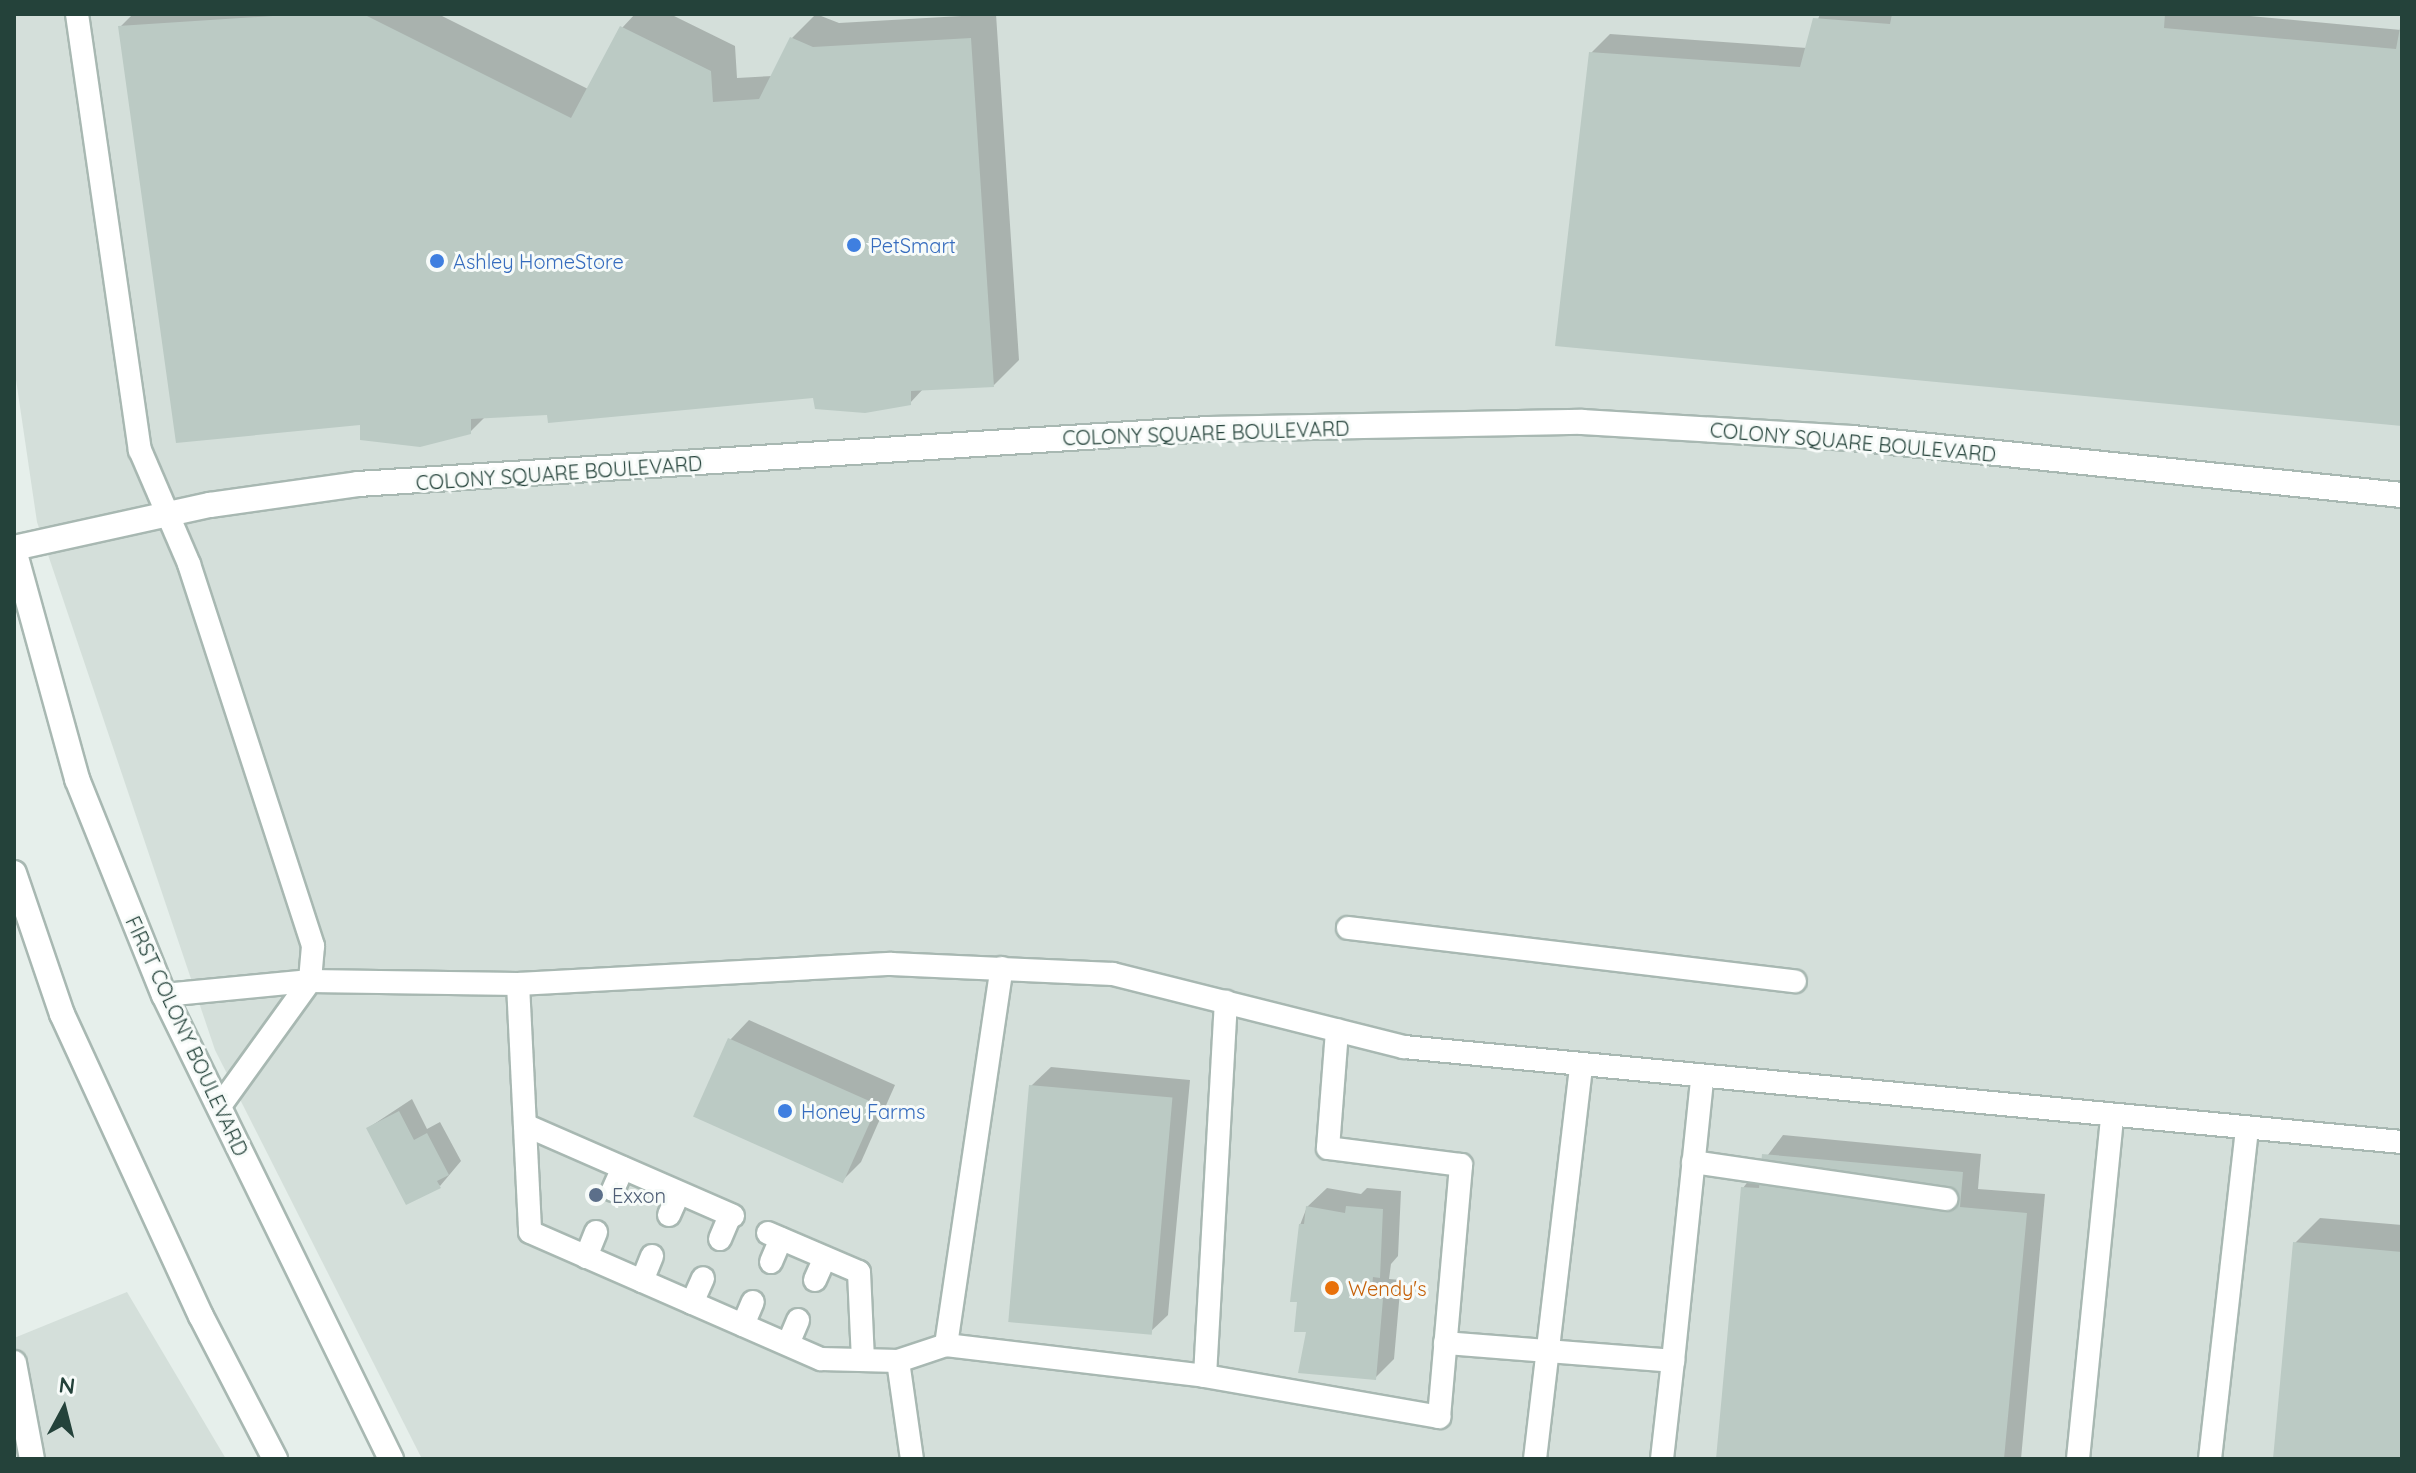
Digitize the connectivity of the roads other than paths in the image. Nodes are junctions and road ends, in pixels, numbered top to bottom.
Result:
1 (77, 14) edge
2 (2402, 495) edge
3 (167, 514) junction
4 (14, 549) edge
5 (14, 873) edge
6 (1348, 928) dead end
7 (1002, 968) junction
8 (310, 981) junction
9 (1795, 981) dead end
10 (518, 984) junction
11 (164, 995) junction
12 (1226, 1002) junction
13 (1337, 1030) junction
14 (1581, 1065) junction
15 (1702, 1078) junction
16 (219, 1107) junction
17 (2112, 1116) junction
18 (525, 1125) junction
19 (2247, 1128) junction
20 (2402, 1142) edge
21 (1693, 1162) junction
22 (623, 1168) junction
23 (613, 1190) dead end
24 (679, 1193) junction
25 (1946, 1199) dead end
26 (669, 1215) dead end
27 (596, 1232) dead end
28 (720, 1239) dead end
29 (652, 1256) dead end
30 (586, 1257) junction
31 (825, 1258) junction
32 (771, 1262) dead end
33 (703, 1278) dead end
34 (815, 1280) dead end
35 (642, 1281) junction
36 (753, 1302) dead end
37 (692, 1303) junction
38 (798, 1320) dead end
39 (743, 1325) junction
40 (1445, 1343) junction
41 (788, 1344) junction
42 (946, 1345) junction
43 (1549, 1349) junction
44 (863, 1359) junction
45 (898, 1361) junction
46 (1673, 1361) junction
47 (14, 1363) edge
48 (1205, 1376) junction
49 (32, 1459) edge
50 (275, 1459) edge
51 (391, 1459) edge
52 (912, 1459) edge
53 (1535, 1459) edge
54 (1662, 1459) edge
55 (2078, 1459) edge
56 (2210, 1459) edge

1 - 3 lane
2 - 3 street, COLONY SQUARE BOULEVARD
3 - 4 street, COLONY SQUARE BOULEVARD
3 - 8 lane
4 - 11 street, FIRST COLONY BOULEVARD
5 - 50 street
6 - 9 lane
7 - 10 lane
7 - 12 lane
7 - 42 lane
8 - 10 lane
8 - 11 lane
8 - 16 lane
10 - 18 lane
11 - 16 street, FIRST COLONY BOULEVARD
12 - 13 lane
12 - 48 lane
13 - 14 lane
13 - 40 lane
14 - 15 lane
14 - 43 lane
15 - 17 lane
15 - 21 lane
16 - 51 street, FIRST COLONY BOULEVARD
17 - 19 lane
17 - 55 lane
18 - 22 lane
18 - 30 lane
19 - 20 lane
19 - 56 lane
21 - 25 lane
21 - 46 lane
22 - 23 lane
22 - 24 lane
24 - 26 lane
24 - 28 lane
27 - 30 lane
29 - 35 lane
30 - 35 lane
31 - 32 lane
31 - 34 lane
31 - 44 lane
33 - 37 lane
35 - 37 lane
36 - 39 lane
37 - 39 lane
38 - 41 lane
39 - 41 lane
40 - 43 lane
40 - 48 lane
41 - 44 lane
42 - 45 lane
42 - 48 lane
43 - 46 lane
43 - 53 lane
44 - 45 lane
45 - 52 lane
46 - 54 lane
47 - 49 street

